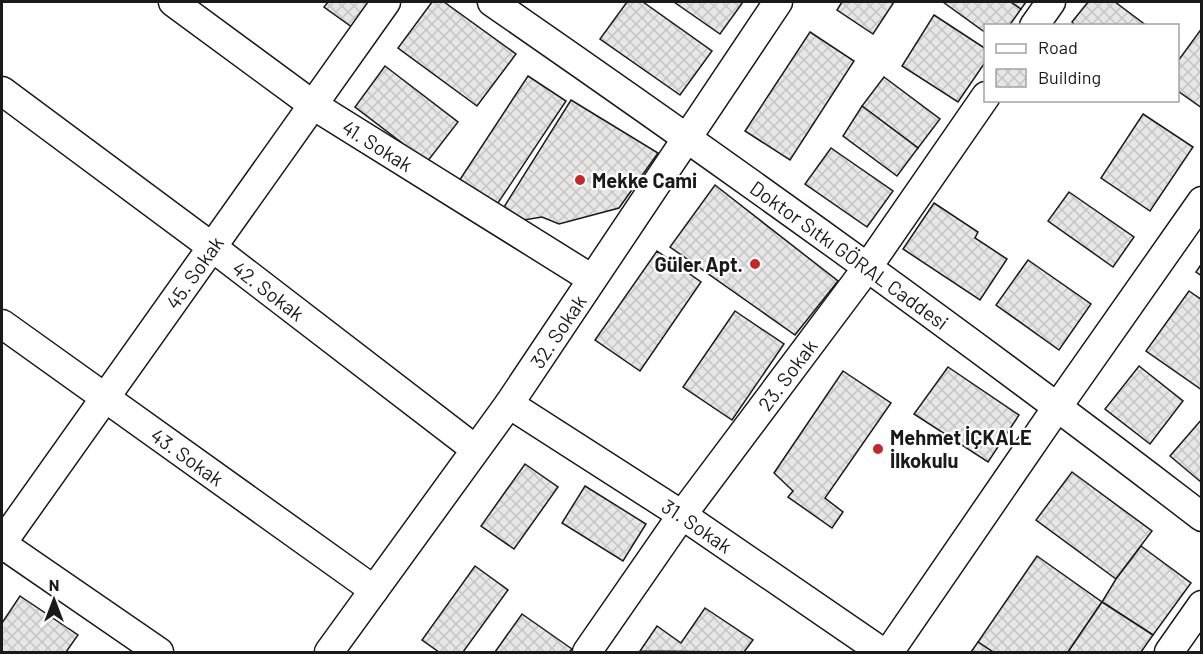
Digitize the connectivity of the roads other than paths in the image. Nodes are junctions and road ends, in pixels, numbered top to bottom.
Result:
1 (173, 2) edge
2 (386, 2) edge
3 (492, 2) edge
4 (778, 2) edge
5 (1051, 2) edge
6 (1035, 24) edge
7 (2, 91) edge
8 (984, 99) edge
9 (313, 105) junction
10 (687, 137) junction
11 (1202, 201) edge
12 (212, 247) junction
13 (867, 268) junction
14 (592, 279) junction
15 (2, 324) edge
16 (105, 398) junction
17 (509, 404) junction
18 (1058, 406) junction
19 (475, 449) junction
20 (682, 515) junction
21 (1202, 517) edge
22 (2, 544) edge
23 (374, 590) junction
24 (1202, 605) edge
25 (159, 652) edge
26 (329, 652) edge
27 (587, 652) edge
28 (882, 652) edge
29 (889, 652) edge
30 (1169, 652) edge

1 - 9 street, 41. Sokak
2 - 9 street, 45. Sokak
3 - 10 street, Doktor Sıtkı GÖRAL Caddesi
4 - 10 street, 32. Sokak
5 - 6 street
7 - 12 street, 42. Sokak
8 - 13 street, 23. Sokak
9 - 12 street, 45. Sokak
9 - 14 street, 41. Sokak
10 - 13 street, Doktor Sıtkı GÖRAL Caddesi
10 - 14 street, 32. Sokak
11 - 18 street
12 - 16 street, 45. Sokak
12 - 19 street, 42. Sokak
13 - 18 street, Doktor Sıtkı GÖRAL Caddesi
13 - 20 street, 23. Sokak
14 - 17 street, 32. Sokak
15 - 16 street, 43. Sokak
16 - 22 street, 45. Sokak
16 - 23 street, 43. Sokak
17 - 19 street, 32. Sokak
17 - 20 street, 31. Sokak
18 - 21 street, Doktor Sıtkı GÖRAL Caddesi
18 - 29 street
19 - 23 street, 32. Sokak
20 - 27 street, 23. Sokak
20 - 28 street, 31. Sokak
22 - 25 street
23 - 26 street, 32. Sokak
24 - 30 street

